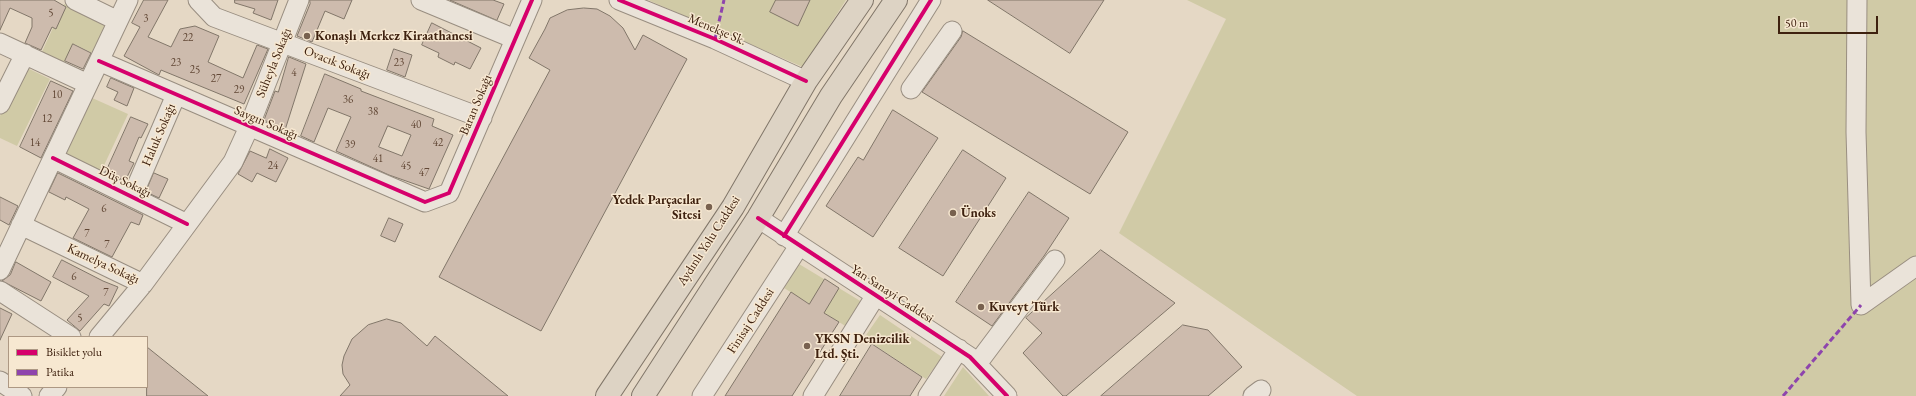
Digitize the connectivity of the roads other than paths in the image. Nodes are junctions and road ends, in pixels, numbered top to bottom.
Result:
1 (75, 0) edge
2 (128, 0) edge
3 (198, 0) edge
4 (299, 0) edge
5 (421, 0) edge
6 (532, 0) edge
7 (619, 0) edge
8 (862, 0) edge
9 (896, 0) edge
10 (931, 0) edge
11 (1857, 0) edge
12 (217, 8) edge
13 (118, 21) junction
14 (952, 31) dead end
15 (515, 39) junction
16 (283, 42) junction
17 (0, 43) edge
18 (25, 54) junction
19 (99, 61) junction
20 (806, 82) junction
21 (88, 84) junction
22 (911, 89) dead end
23 (176, 95) junction
24 (831, 96) junction
25 (0, 104) edge
26 (482, 118) junction
27 (249, 127) junction
28 (53, 158) junction
29 (132, 197) junction
30 (425, 202) joint
31 (758, 218) junction
32 (187, 224) junction
33 (21, 225) junction
34 (792, 241) junction
35 (1055, 260) dead end
36 (1916, 266) edge
37 (0, 270) edge
38 (142, 284) junction
39 (0, 291) edge
40 (876, 295) junction
41 (69, 336) edge
42 (100, 336) edge
43 (959, 349) junction
44 (977, 364) junction
45 (10, 388) edge
46 (56, 388) edge
47 (22, 396) edge
48 (49, 396) edge
49 (607, 396) edge
50 (643, 396) edge
51 (702, 396) edge
52 (813, 396) edge
53 (928, 396) edge
54 (1006, 396) edge

1 - 13 street
2 - 13 street
3 - 12 street, Ovacık Sokağı
4 - 16 street, Süheyla Sokağı
5 - 15 street
6 - 15 street, Baran Sokağı
7 - 20 street, Menekşe Sk.
8 - 20 main road, Aydınlı Yolu Caddesi
9 - 24 main road
10 - 34 street, Finisaj Caddesi
11 - 36 street
12 - 16 street, Ovacık Sokağı
13 - 19 street
14 - 22 street
15 - 26 street, Baran Sokağı
16 - 26 street, Ovacık Sokağı
16 - 27 street, Süheyla Sokağı
17 - 18 street
18 - 21 street
18 - 25 street
19 - 21 street
19 - 23 street, Saygın Sokağı
20 - 24 main road
20 - 49 main road, Aydınlı Yolu Caddesi
21 - 28 street
23 - 27 street, Saygın Sokağı
23 - 29 street, Haluk Sokağı
24 - 31 main road
26 - 30 street, Baran Sokağı
27 - 30 street, Saygın Sokağı
27 - 32 street, Kamelya Sokağı
28 - 29 street, Düş Sokağı
28 - 33 street
29 - 32 street, Düş Sokağı
31 - 34 street, Yan Sanayi Caddesi
31 - 50 main road
32 - 38 street, Kamelya Sokağı
33 - 37 street
33 - 38 street, Kamelya Sokağı
34 - 40 street, Yan Sanayi Caddesi
34 - 51 street, Finisaj Caddesi
35 - 44 street
38 - 42 street
39 - 41 street
40 - 43 street, Yan Sanayi Caddesi
40 - 52 street
43 - 44 street, Yan Sanayi Caddesi
43 - 53 street
44 - 54 street, Yan Sanayi Caddesi
45 - 47 street
46 - 48 street

